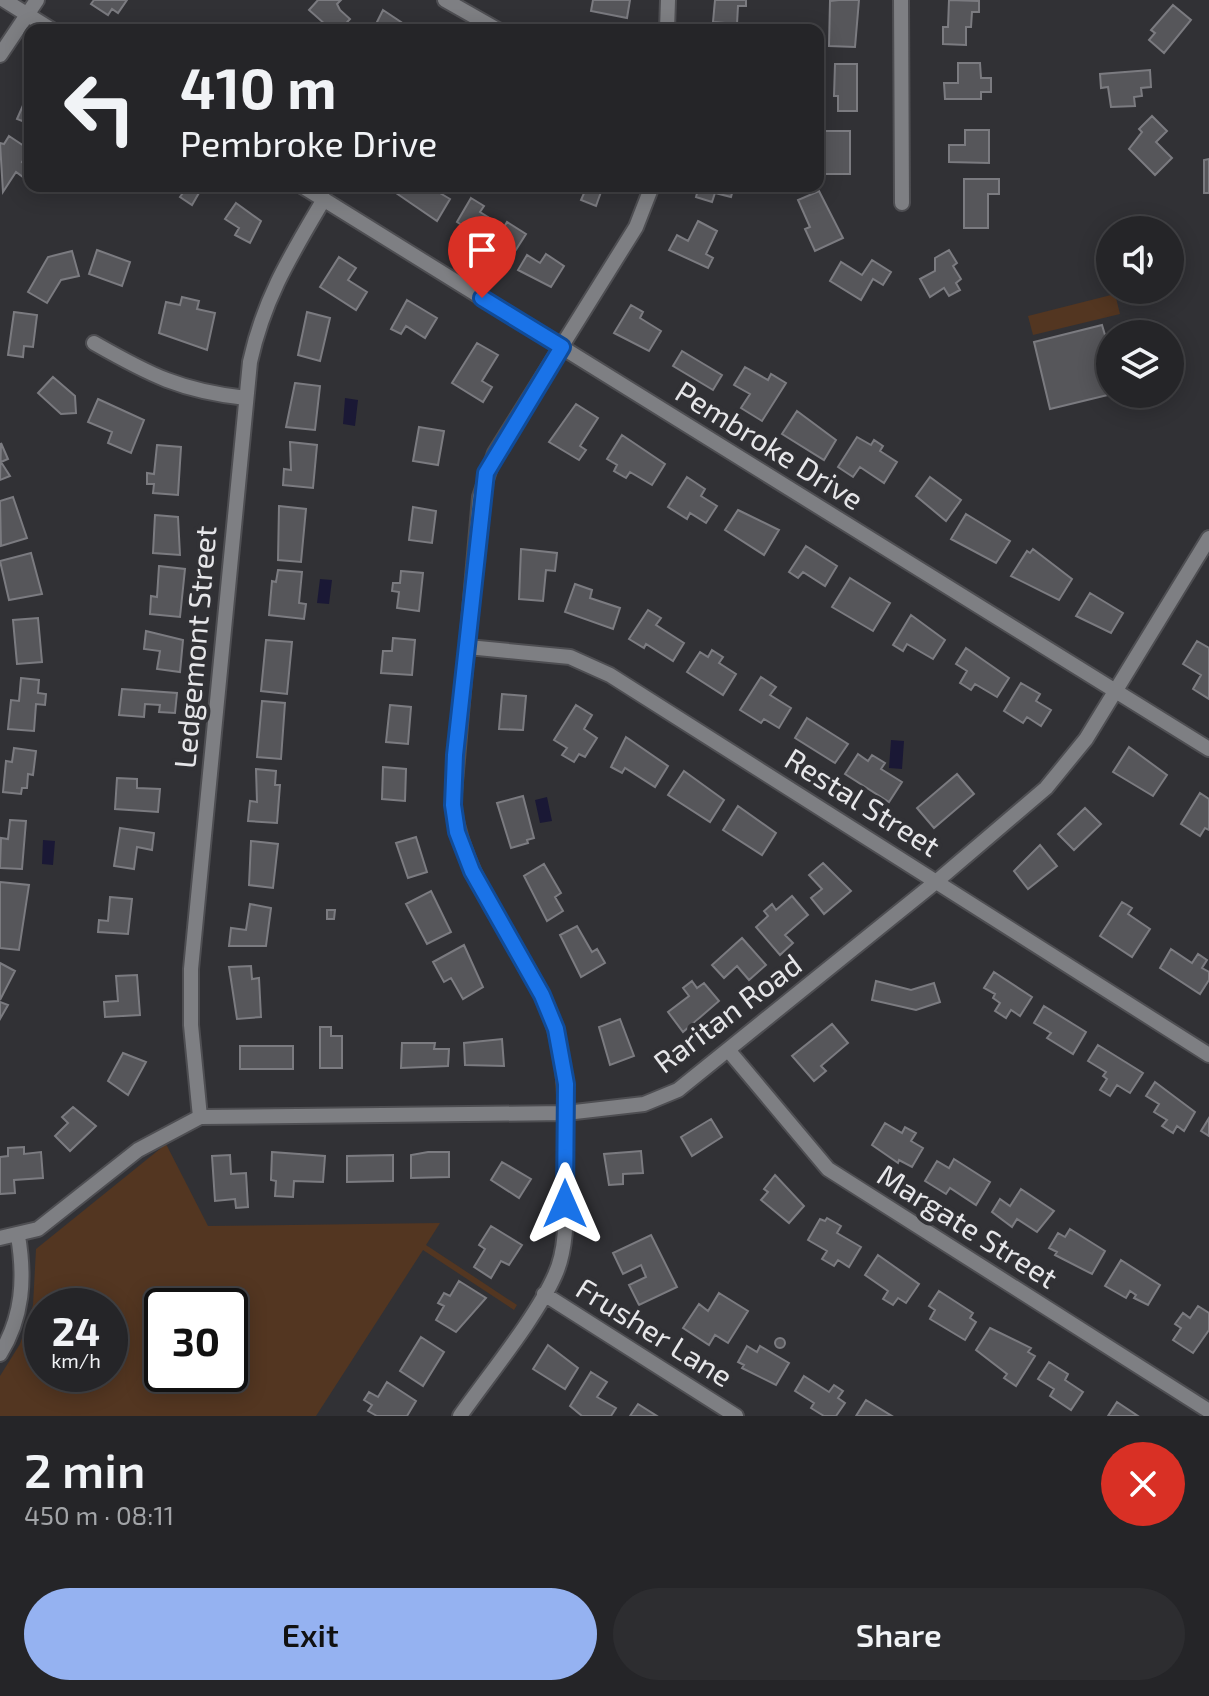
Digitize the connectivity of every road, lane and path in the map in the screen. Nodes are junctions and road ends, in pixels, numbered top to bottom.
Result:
1 (4, 0) edge
2 (37, 0) edge
3 (445, 0) edge
4 (668, 0) edge
5 (901, 0) edge
6 (27, 15) junction
7 (42, 24) edge
8 (487, 24) edge
9 (667, 24) edge
10 (0, 55) edge
11 (312, 192) edge
12 (650, 192) edge
13 (324, 199) junction
14 (902, 203) dead end
15 (94, 343) dead end
16 (562, 347) junction
17 (246, 398) junction
18 (1209, 538) edge
19 (468, 647) junction
20 (1116, 692) junction
21 (1209, 749) edge
22 (937, 881) junction
23 (729, 1051) junction
24 (1209, 1055) edge
25 (566, 1113) junction
26 (200, 1117) junction
27 (18, 1236) junction
28 (0, 1238) edge
29 (544, 1294) junction
30 (0, 1354) edge
31 (1209, 1411) edge
32 (460, 1416) edge
33 (736, 1416) edge

1 - 6 street
2 - 6 street
3 - 8 street
4 - 9 street
5 - 14 street
6 - 7 street
6 - 10 street
11 - 13 street, Pembroke Drive
12 - 16 street
13 - 16 street, Pembroke Drive
13 - 17 street, Ledgemont Street
15 - 17 street
16 - 19 street
16 - 20 street, Pembroke Drive
17 - 26 street, Ledgemont Street
18 - 20 street, Raritan Road
19 - 22 street, Restal Street
19 - 25 street
20 - 21 street, Pembroke Drive
20 - 22 street, Raritan Road
22 - 23 street, Raritan Road
22 - 24 street, Restal Street
23 - 25 street, Raritan Road
23 - 31 street, Margate Street
25 - 26 street, Raritan Road
25 - 29 street
26 - 27 street, Raritan Road
27 - 28 street, Raritan Road
27 - 30 street
29 - 32 street
29 - 33 street, Frusher Lane

